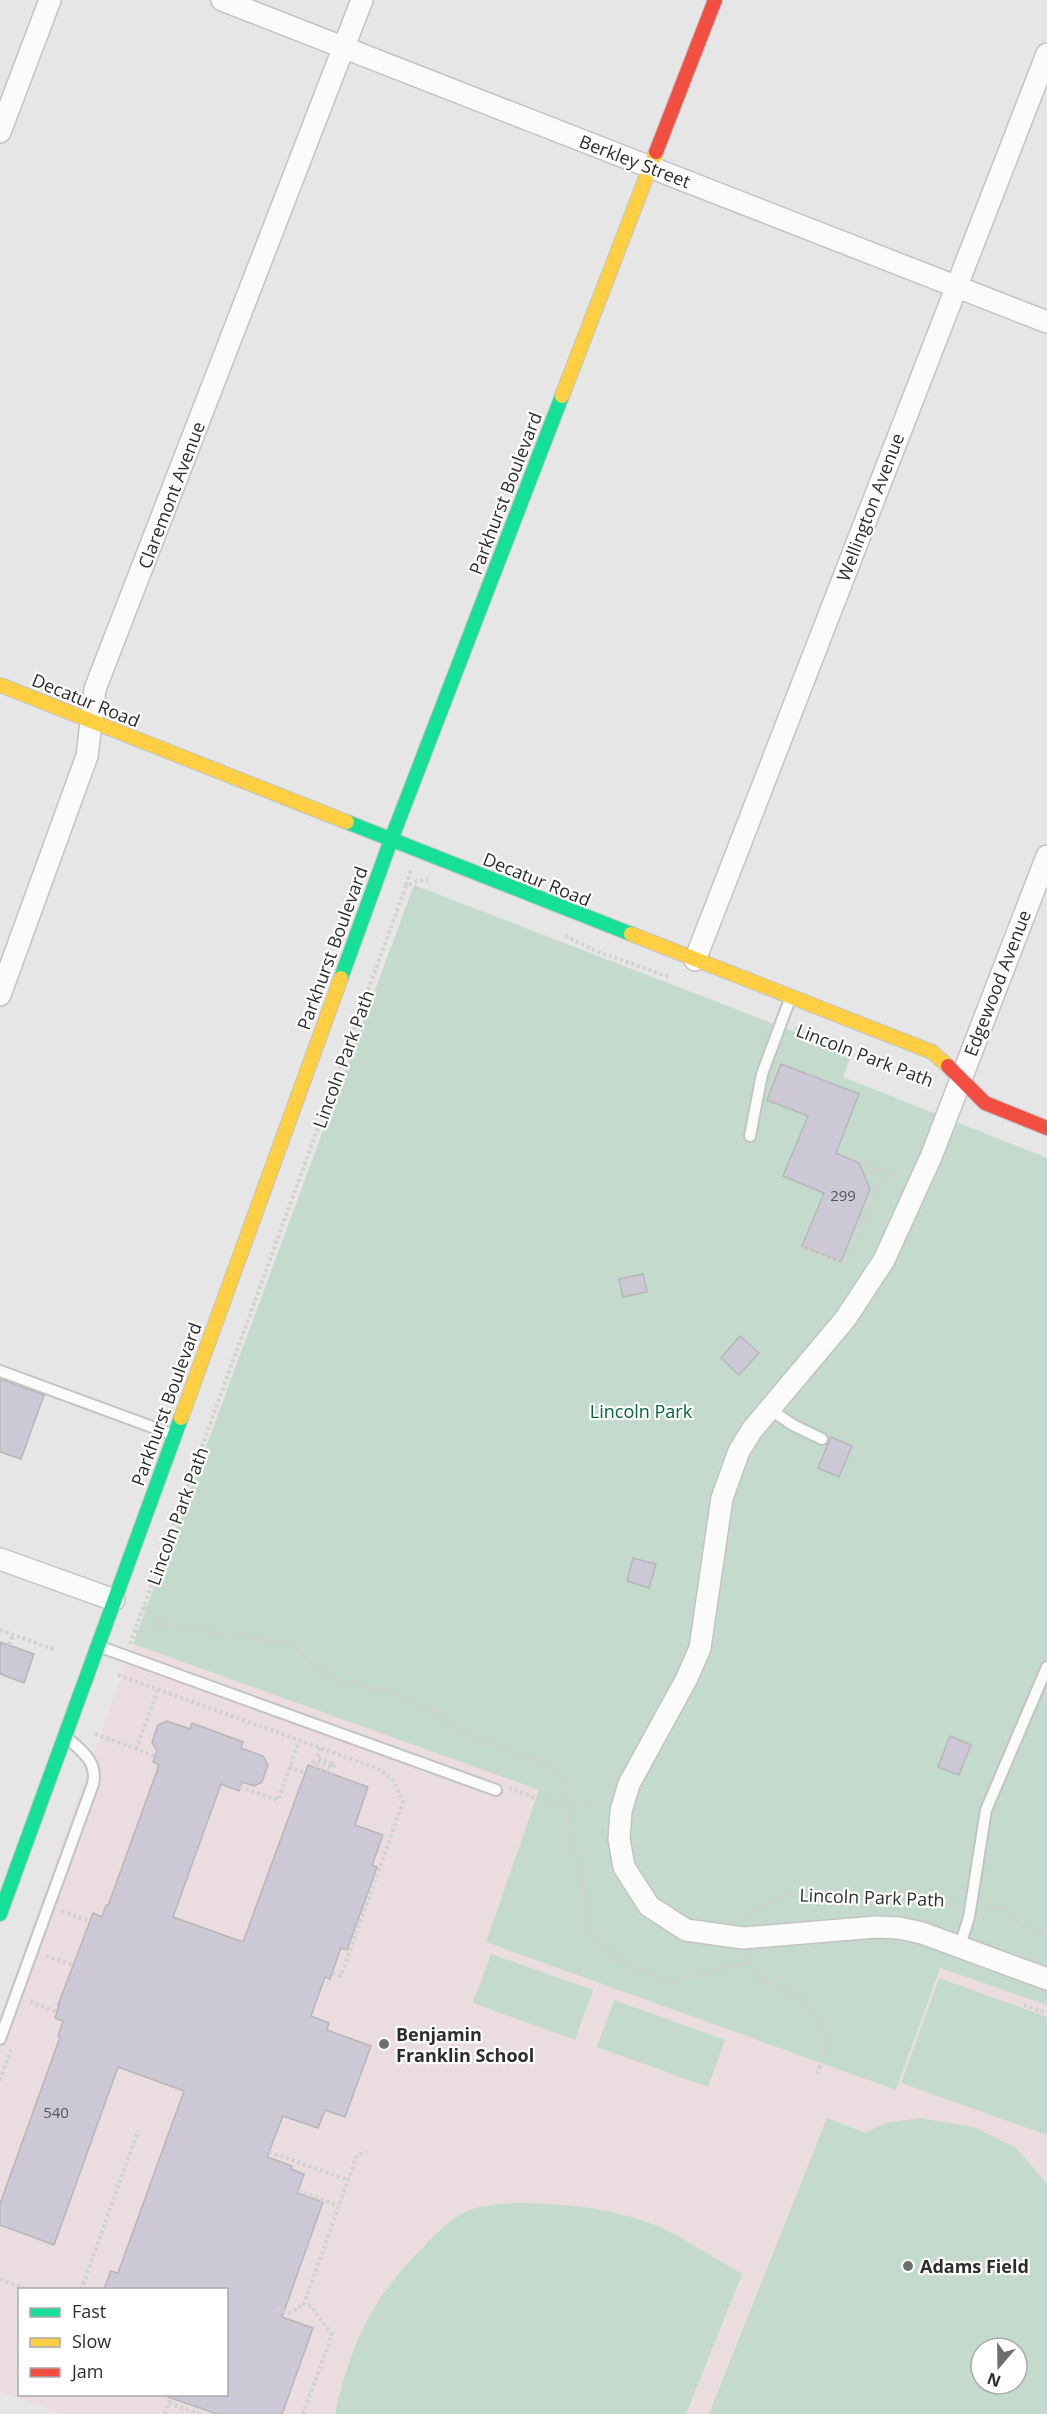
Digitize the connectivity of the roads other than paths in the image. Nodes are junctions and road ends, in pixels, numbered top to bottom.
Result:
1 (51, 0) edge
2 (222, 0) edge
3 (362, 0) edge
4 (714, 0) edge
5 (344, 47) junction
6 (1047, 54) edge
7 (0, 132) edge
8 (650, 166) junction
9 (956, 286) junction
10 (1047, 322) edge
11 (0, 685) edge
12 (92, 721) junction
13 (391, 840) junction
14 (1047, 856) edge
15 (694, 960) junction
16 (0, 995) edge
17 (791, 996) junction
18 (961, 1077) junction
19 (1047, 1128) edge
20 (750, 1136) dead end
21 (0, 1371) edge
22 (769, 1409) junction
23 (174, 1435) junction
24 (822, 1439) dead end
25 (0, 1560) edge
26 (114, 1600) junction
27 (97, 1645) junction
28 (1047, 1667) edge
29 (65, 1735) junction
30 (495, 1790) dead end
31 (0, 1914) edge
32 (960, 1947) junction
33 (1047, 1979) edge
34 (0, 2039) edge

1 - 7 street
2 - 5 street, Berkley Street
3 - 5 street, Claremont Avenue
4 - 8 street, Parkhurst Boulevard
5 - 8 street, Berkley Street
5 - 12 street, Claremont Avenue
6 - 9 street, Wellington Avenue
8 - 9 street, Berkley Street
8 - 13 street, Parkhurst Boulevard
9 - 10 street, Berkley Street
9 - 15 street, Wellington Avenue
11 - 12 street, Decatur Road
12 - 13 street, Decatur Road
12 - 16 street, Claremont Avenue
13 - 15 street, Decatur Road
13 - 23 street, Parkhurst Boulevard
14 - 18 street, Edgewood Avenue
15 - 17 street, Decatur Road
17 - 18 street, Decatur Road
17 - 20 lane
18 - 19 street, Decatur Road
18 - 22 street, Edgewood Avenue
21 - 23 lane
22 - 24 lane
22 - 32 street, Edgewood Avenue
23 - 26 street, Parkhurst Boulevard
25 - 26 street
26 - 27 street, Parkhurst Boulevard
27 - 29 street, Parkhurst Boulevard
27 - 30 lane
28 - 32 lane
29 - 31 street, Parkhurst Boulevard
29 - 34 lane
32 - 33 street, Edgewood Avenue

